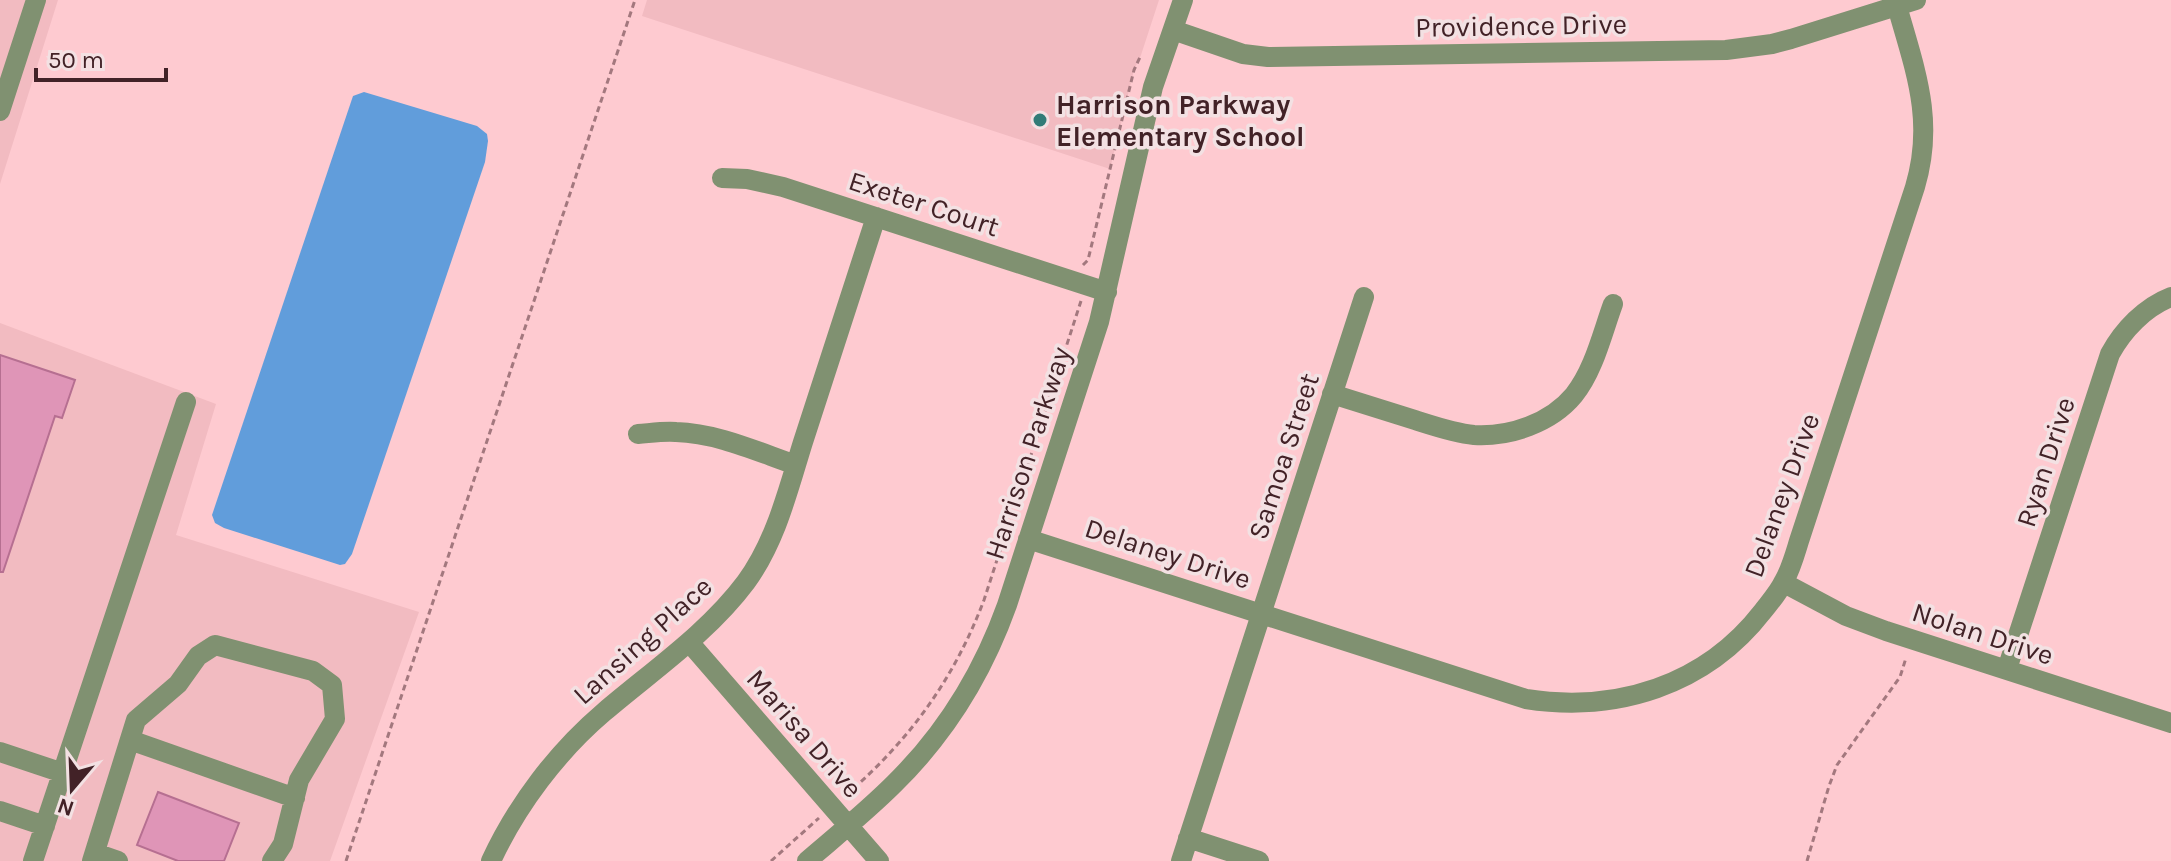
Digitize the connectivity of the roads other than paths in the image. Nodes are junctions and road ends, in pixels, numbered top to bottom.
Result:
1 (36, 0) edge
2 (1183, 0) edge
3 (1906, 3) edge
4 (1173, 30) junction
5 (0, 111) edge
6 (722, 178) dead end
7 (876, 217) junction
8 (1107, 292) junction
9 (1364, 297) dead end
10 (2171, 297) edge
11 (1613, 304) dead end
12 (1332, 394) junction
13 (186, 402) dead end
14 (638, 434) dead end
15 (796, 465) junction
16 (1028, 539) junction
17 (1784, 583) junction
18 (1260, 612) junction
19 (689, 642) junction
20 (2007, 669) junction
21 (2171, 723) edge
22 (130, 740) junction
23 (0, 752) edge
24 (63, 773) junction
25 (295, 798) junction
26 (0, 811) edge
27 (848, 825) junction
28 (45, 826) junction
29 (1188, 838) junction
30 (93, 857) edge
31 (33, 861) edge
32 (118, 861) edge
33 (272, 861) edge
34 (491, 861) edge
35 (807, 861) edge
36 (879, 861) edge
37 (1181, 861) edge
38 (1259, 861) edge

1 - 5 street
2 - 4 street, Harrison Parkway
3 - 4 street, Providence Drive
3 - 17 street, Delaney Drive
4 - 8 street, Harrison Parkway
6 - 7 street, Exeter Court
7 - 8 street, Exeter Court
7 - 15 street, Lansing Place
8 - 16 street, Harrison Parkway
9 - 12 street, Samoa Street
10 - 20 street, Ryan Drive
11 - 12 street
12 - 18 street, Samoa Street
13 - 24 street
14 - 15 street
15 - 19 street, Lansing Place
16 - 18 street, Delaney Drive
16 - 27 street, Harrison Parkway
17 - 18 street, Delaney Drive
17 - 20 street, Nolan Drive
18 - 29 street, Samoa Street
19 - 27 street, Marisa Drive
19 - 34 street, Lansing Place
20 - 21 street, Nolan Drive
22 - 25 street
22 - 25 street
22 - 30 street
23 - 24 street
24 - 28 street
25 - 33 street
26 - 28 street
27 - 35 street, Harrison Parkway
27 - 36 street, Marisa Drive
28 - 31 street
29 - 37 street, Samoa Street
29 - 38 street
30 - 32 street

